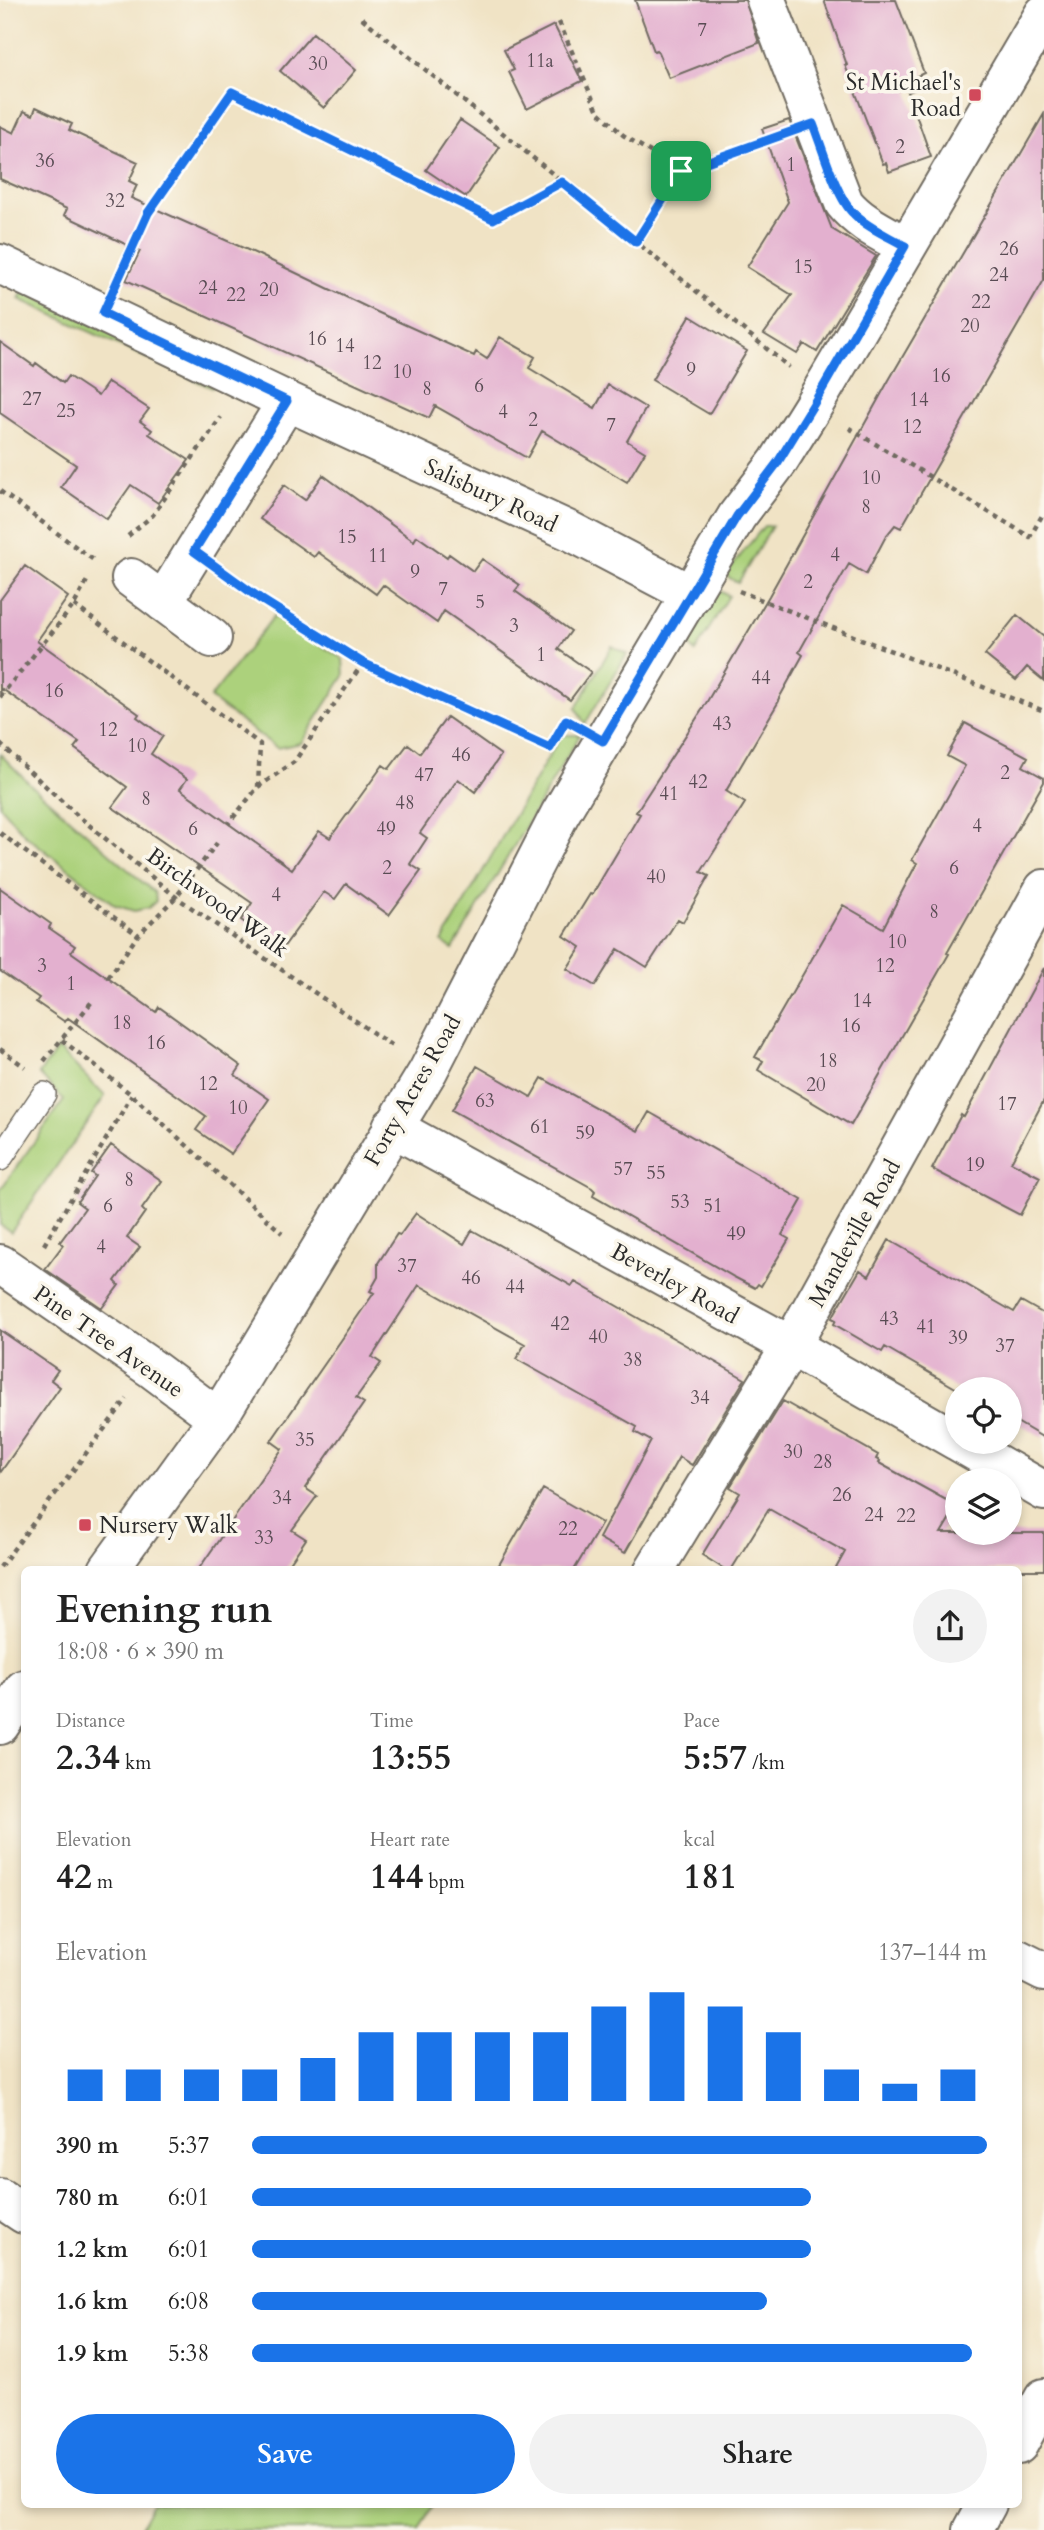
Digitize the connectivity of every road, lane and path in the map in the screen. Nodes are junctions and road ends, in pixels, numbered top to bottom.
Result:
1 (766, 0) edge
2 (1044, 14) edge
3 (362, 18) dead end
4 (559, 22) dead end
5 (813, 124) junction
6 (681, 171) junction
7 (562, 182) junction
8 (636, 242) junction
9 (905, 246) junction
10 (0, 264) edge
11 (103, 313) junction
12 (817, 399) junction
13 (287, 401) junction
14 (0, 491) edge
15 (1044, 512) edge
16 (194, 551) junction
17 (131, 578) joint
18 (697, 585) junction
19 (163, 602) junction
20 (74, 605) dead end
21 (212, 638) dead end
22 (363, 663) junction
23 (1044, 712) edge
24 (555, 738) dead end
25 (0, 744) edge
26 (258, 787) junction
27 (228, 824) dead end
28 (0, 834) edge
29 (217, 843) dead end
30 (1044, 889) edge
31 (176, 897) junction
32 (138, 935) junction
33 (107, 978) dead end
34 (94, 999) dead end
35 (62, 1040) junction
36 (41, 1065) dead end
37 (428, 1071) junction
38 (44, 1094) dead end
39 (132, 1095) junction
40 (391, 1127) junction
41 (7, 1131) edge
42 (0, 1159) edge
43 (312, 1261) junction
44 (11, 1273) edge
45 (792, 1346) junction
46 (151, 1368) junction
47 (218, 1418) junction
48 (945, 1434) edge
49 (980, 1454) edge
50 (1044, 1491) edge
51 (110, 1566) edge
52 (656, 1566) edge
53 (0, 1567) edge
54 (21, 1694) edge
55 (0, 1725) edge
56 (1022, 1961) edge
57 (1044, 1972) edge
58 (0, 2198) edge
59 (21, 2212) edge
60 (1044, 2398) edge
61 (1022, 2438) edge
62 (985, 2508) edge
63 (973, 2530) edge

1 - 5 street
2 - 9 street, Forty Acres Road
3 - 7 path
4 - 6 path
5 - 6 path
5 - 9 street
6 - 8 path
7 - 8 path
7 - 11 path
8 - 12 path
9 - 12 street, Forty Acres Road
10 - 11 street, Salisbury Road
11 - 13 street, Salisbury Road
12 - 15 path
12 - 18 street, Forty Acres Road
13 - 16 street
13 - 18 street, Salisbury Road
14 - 17 path
16 - 19 street
16 - 22 path
17 - 19 street
18 - 23 path
18 - 37 street, Forty Acres Road
19 - 21 street
20 - 26 path
22 - 24 path
22 - 26 path
25 - 31 path, Birchwood Walk
26 - 27 path
28 - 32 path
29 - 31 path
30 - 45 street, Mandeville Road
31 - 32 path
31 - 37 path, Birchwood Walk
32 - 33 path
34 - 35 path
35 - 36 path
35 - 39 path
37 - 40 street, Forty Acres Road
38 - 41 lane
39 - 43 path
39 - 44 path
40 - 43 street, Forty Acres Road
40 - 45 street, Beverley Road
41 - 42 lane
43 - 47 street, Forty Acres Road
44 - 46 street, Pine Tree Avenue
45 - 48 street, Beverley Road
45 - 52 street, Mandeville Road
46 - 47 street, Pine Tree Avenue
46 - 53 path
47 - 51 street, Forty Acres Road
49 - 50 street, Beverley Road
54 - 55 street
56 - 57 street
58 - 59 street
60 - 61 street
62 - 63 street

